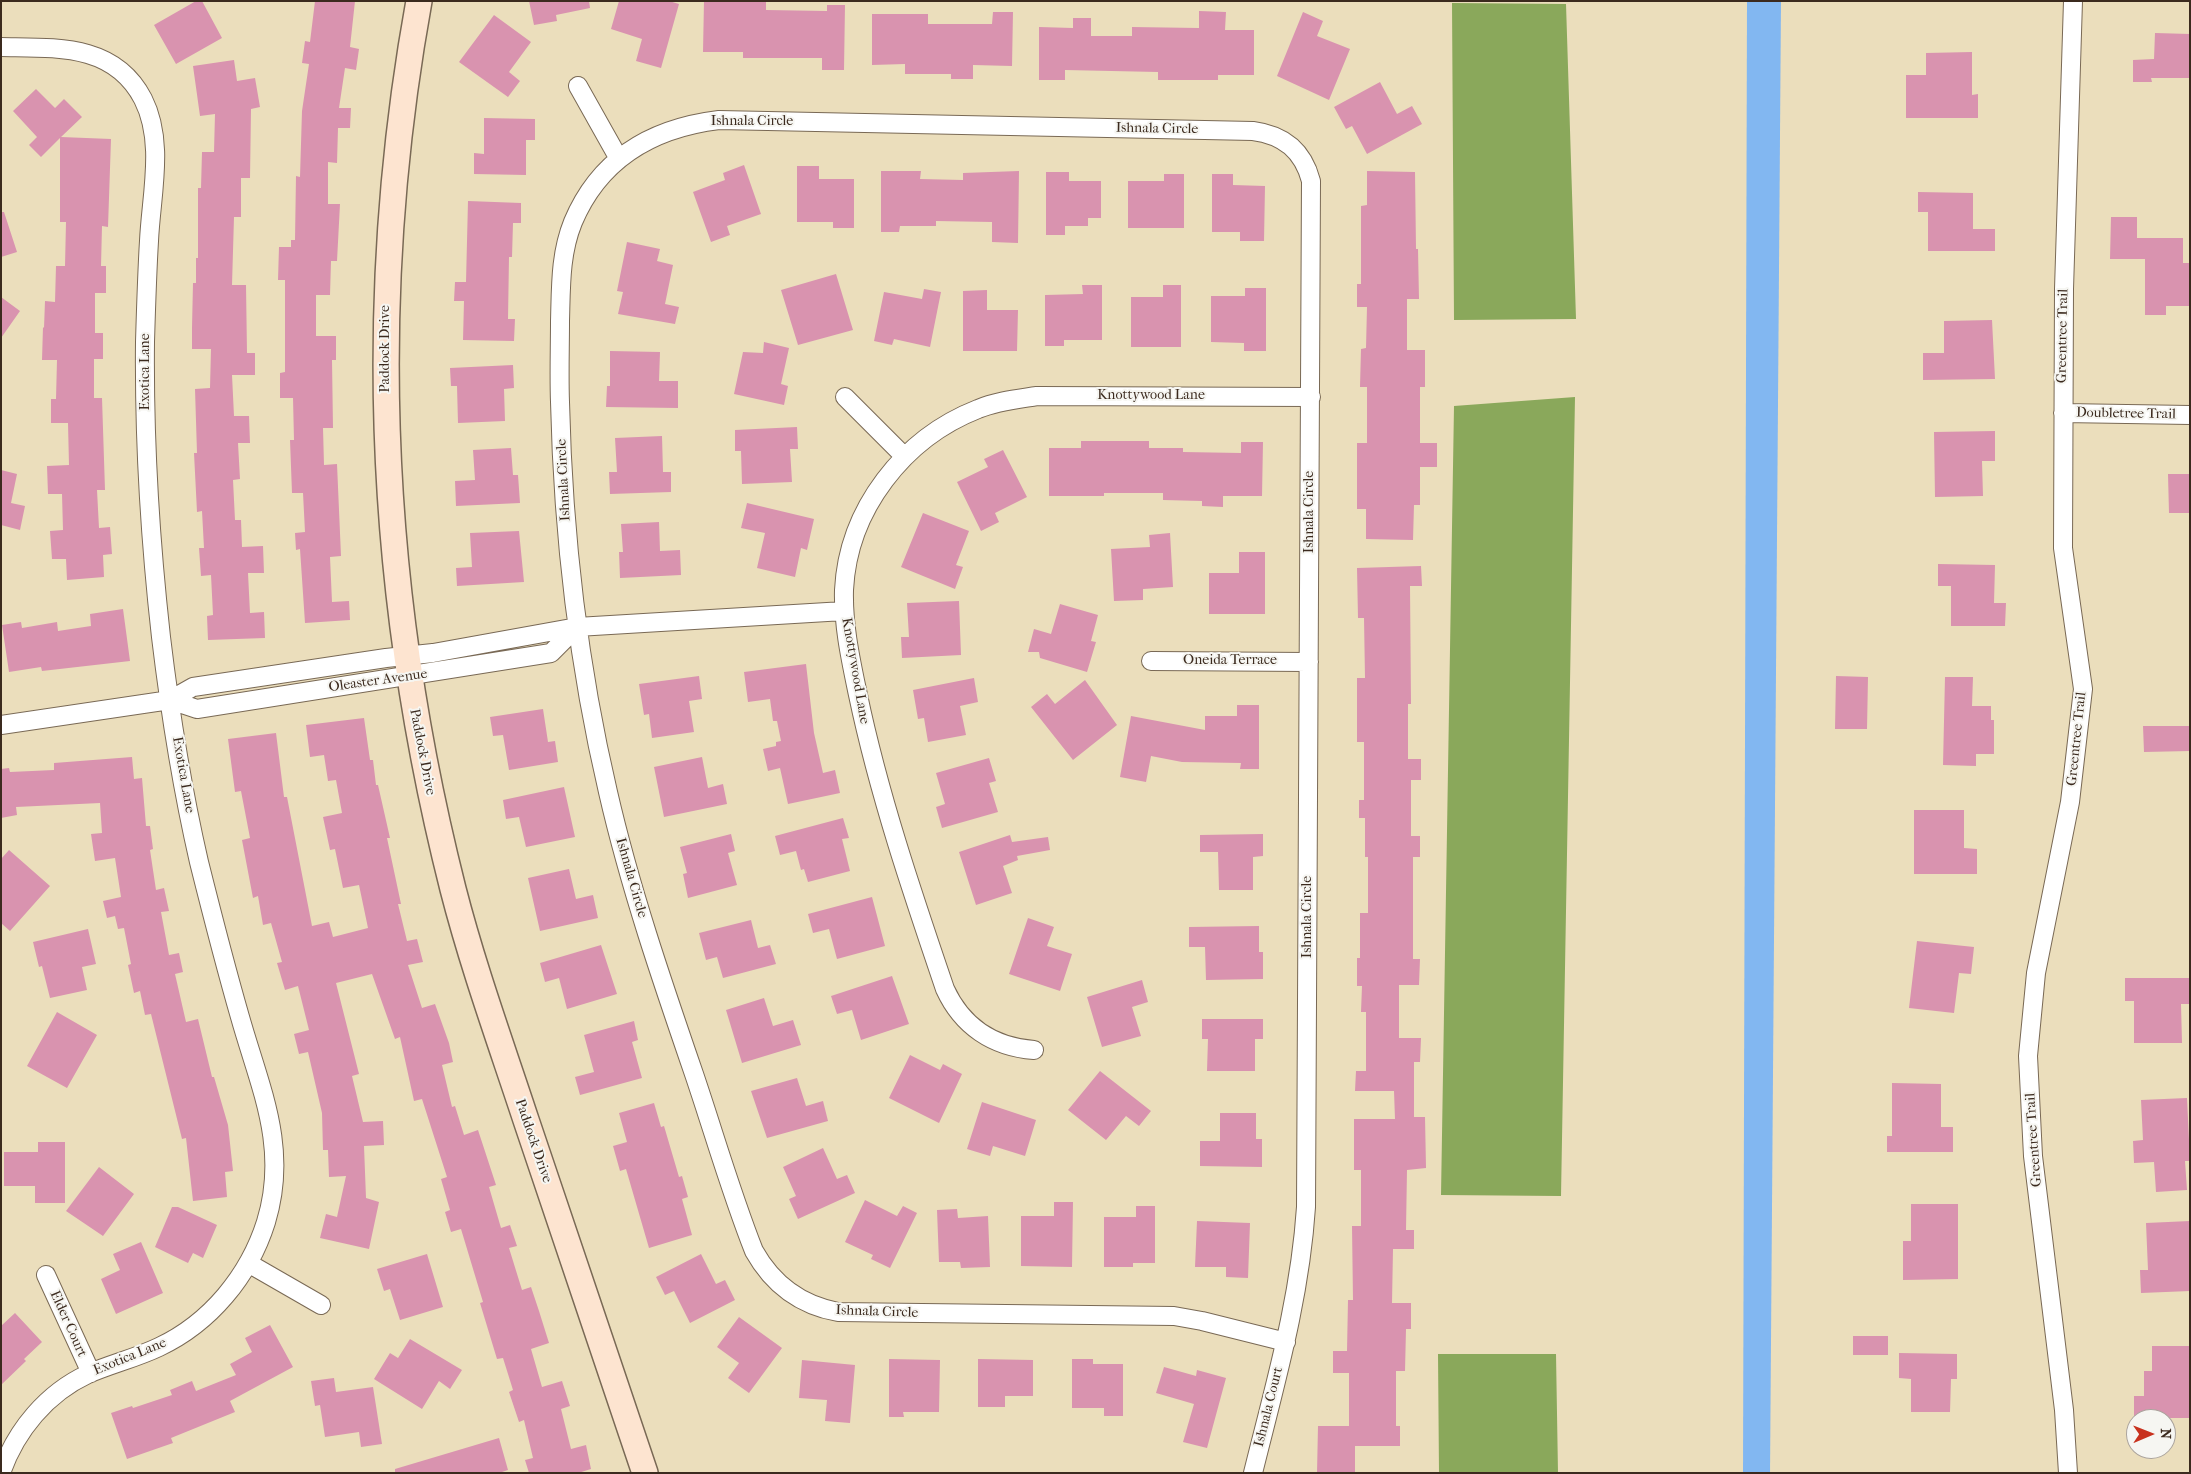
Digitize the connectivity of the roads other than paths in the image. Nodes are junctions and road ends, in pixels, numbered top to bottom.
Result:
1 (419, 1) edge
2 (2073, 1) edge
3 (1, 47) edge
4 (578, 86) dead end
5 (619, 159) junction
6 (845, 397) dead end
7 (1311, 397) junction
8 (2063, 413) junction
9 (2190, 415) edge
10 (904, 456) junction
11 (844, 612) junction
12 (577, 627) junction
13 (1151, 661) dead end
14 (1309, 662) junction
15 (408, 665) junction
16 (170, 700) junction
17 (1, 725) edge
18 (1034, 1050) dead end
19 (248, 1264) junction
20 (46, 1275) dead end
21 (321, 1305) dead end
22 (1286, 1342) junction
23 (90, 1373) junction
24 (1, 1473) edge
25 (645, 1473) edge
26 (1253, 1473) edge
27 (2068, 1473) edge

1 - 15 street, Paddock Drive
2 - 8 street, Greentree Trail
3 - 16 street, Exotica Lane
4 - 5 street
5 - 7 street, Ishnala Circle
5 - 12 street, Ishnala Circle
6 - 10 street
7 - 10 street, Knottywood Lane
7 - 14 street, Ishnala Circle
8 - 9 street, Doubletree Trail
8 - 27 street, Greentree Trail
10 - 11 street, Knottywood Lane
11 - 12 street, Oleaster Avenue
11 - 18 street, Knottywood Lane
12 - 15 street, Oleaster Avenue
12 - 22 street, Ishnala Circle
13 - 14 street, Oneida Terrace
14 - 22 street, Ishnala Circle
15 - 16 street, Oleaster Avenue
15 - 25 street, Paddock Drive
16 - 17 street, Oleaster Avenue
16 - 19 street, Exotica Lane
19 - 21 street
19 - 23 street, Exotica Lane
20 - 23 street, Elder Court
22 - 26 street, Ishnala Court
23 - 24 street, Exotica Lane

